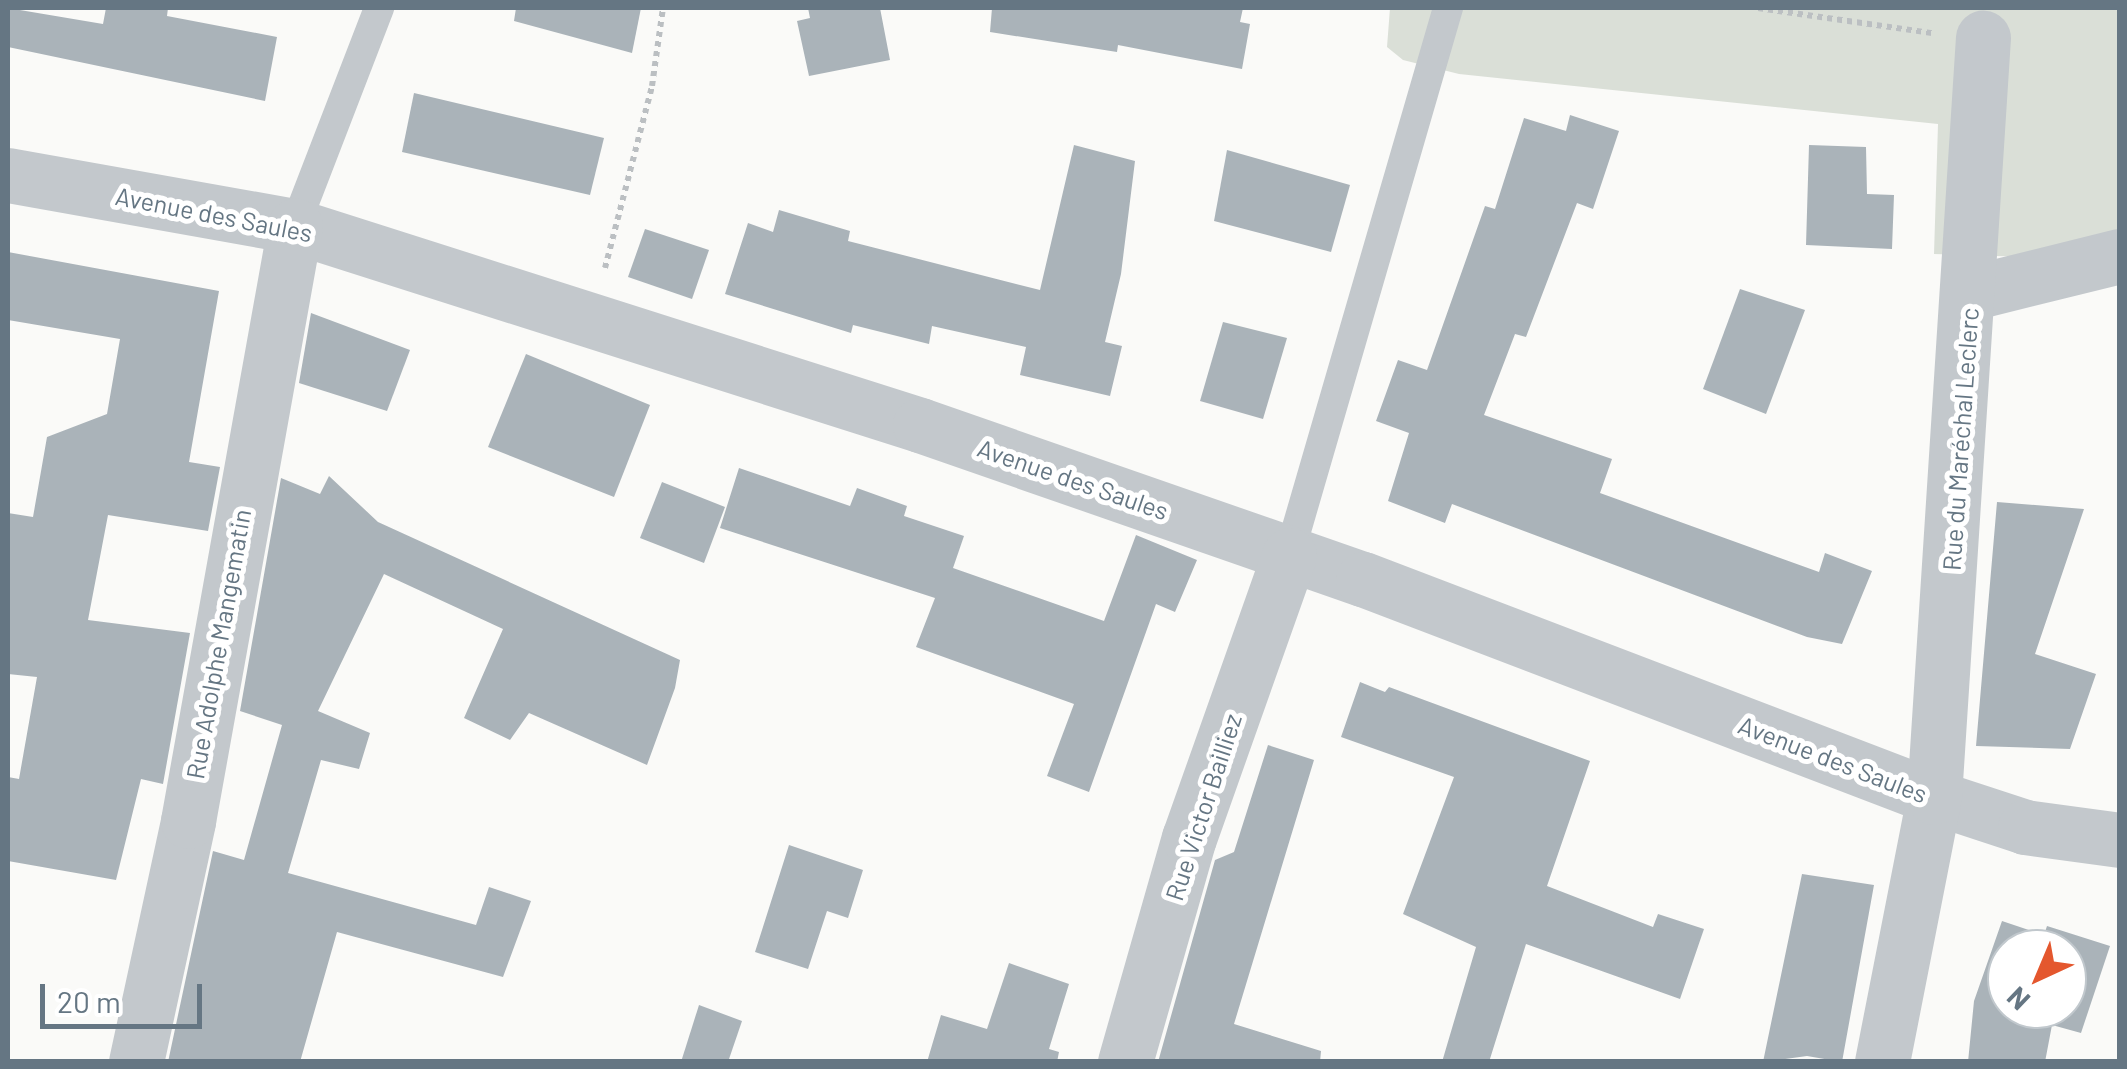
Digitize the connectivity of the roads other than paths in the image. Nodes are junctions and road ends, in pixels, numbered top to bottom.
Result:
1 (379, 8) edge
2 (1448, 8) edge
3 (1983, 38) road end
4 (8, 175) edge
5 (295, 226) junction
6 (2120, 256) edge
7 (1970, 293) junction
8 (1290, 556) junction
9 (1934, 797) junction
10 (2120, 840) edge
11 (136, 1062) edge
12 (1125, 1062) edge
13 (1882, 1062) edge

1 - 5 lane
2 - 8 lane
3 - 7 street, Rue du Maréchal Leclerc
4 - 5 street, Avenue des Saules
5 - 8 street, Avenue des Saules
5 - 11 street, Rue Adolphe Mangematin
6 - 7 street
7 - 9 street, Rue du Maréchal Leclerc
8 - 9 street, Avenue des Saules
8 - 12 street, Rue Victor Bailliez
9 - 10 street, Avenue des Saules
9 - 13 street, Rue du Maréchal Leclerc

